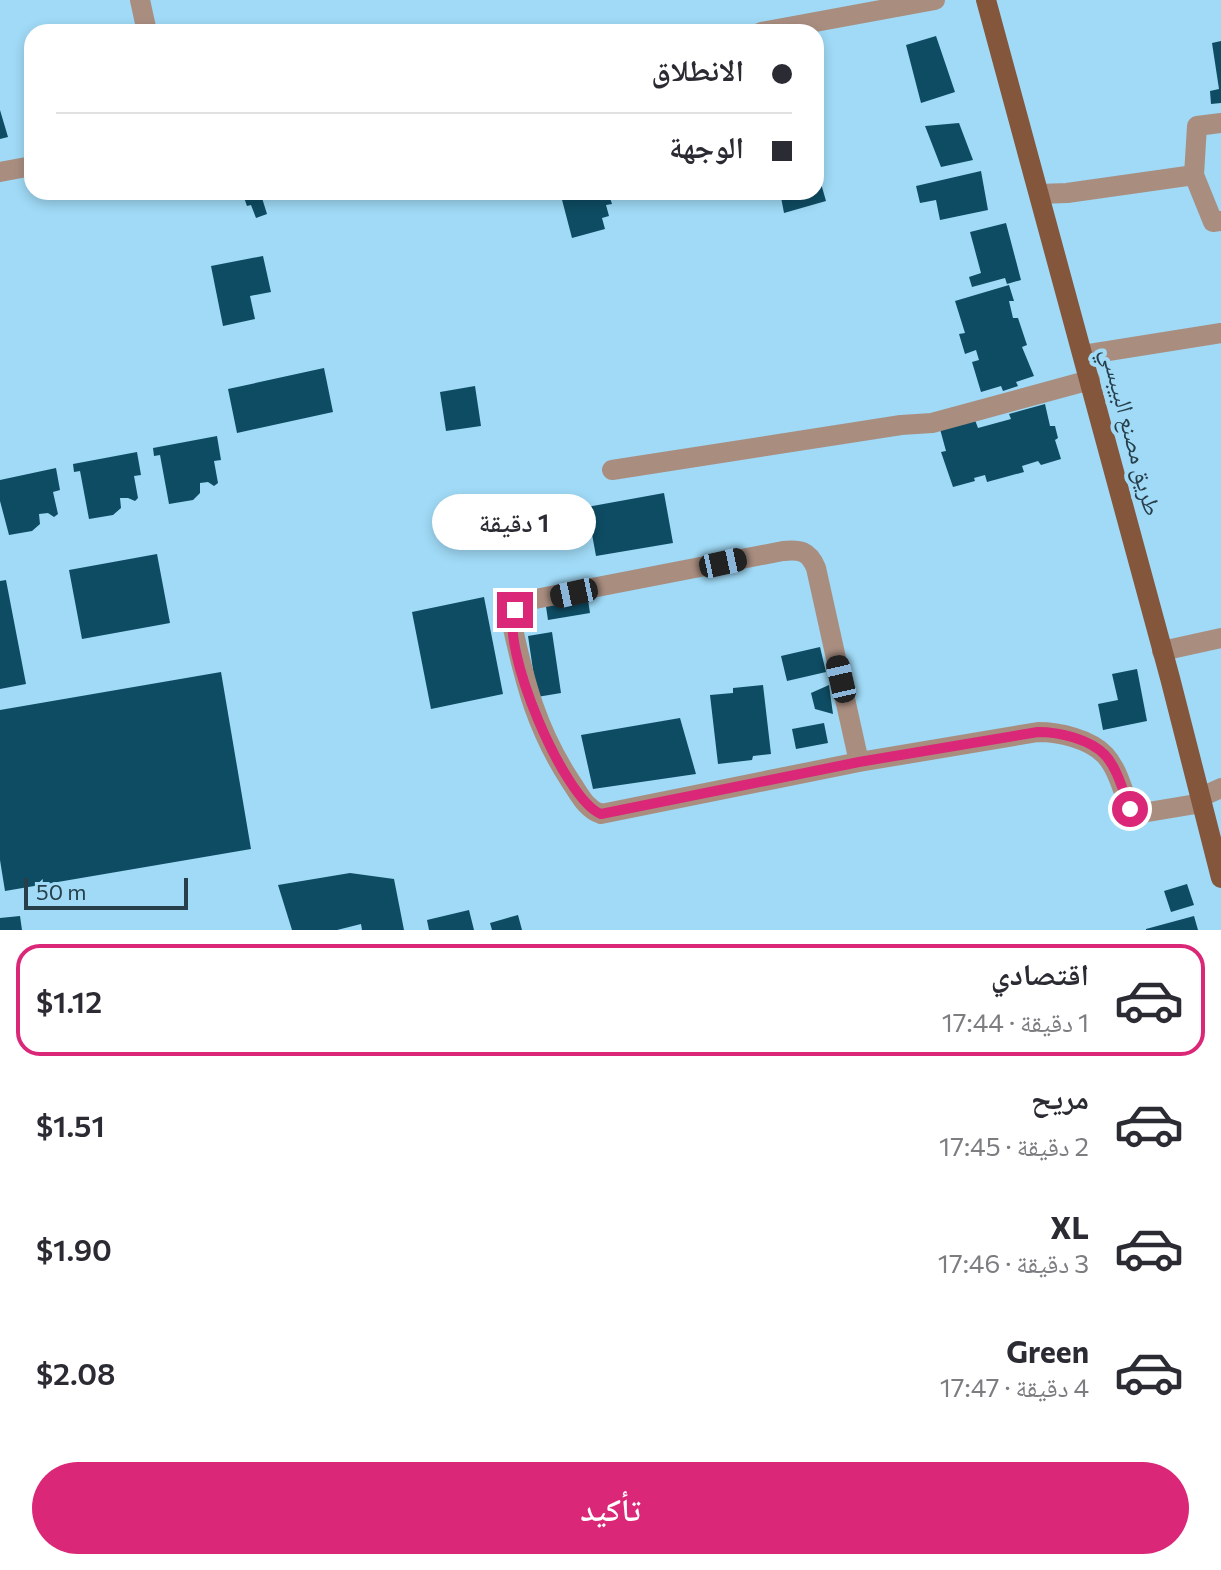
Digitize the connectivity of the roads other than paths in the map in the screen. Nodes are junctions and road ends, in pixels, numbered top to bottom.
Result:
1 (140, 0) edge
2 (935, 0) edge
3 (986, 0) edge
4 (145, 24) edge
5 (804, 24) edge
6 (1221, 123) edge
7 (24, 168) edge
8 (0, 172) edge
9 (1194, 175) junction
10 (1039, 194) junction
11 (1221, 221) edge
12 (1221, 333) edge
13 (1083, 355) junction
14 (1090, 380) junction
15 (612, 470) dead end
16 (1221, 638) edge
17 (1162, 651) junction
18 (859, 762) junction
19 (1221, 788) edge
20 (1201, 800) junction
21 (1221, 878) edge

1 - 4 street
2 - 5 street
3 - 10 main road, طريق مصنع البيبسي
6 - 9 street
7 - 8 street
9 - 10 street
9 - 11 street
10 - 13 main road, طريق مصنع البيبسي
12 - 13 street
13 - 14 main road, طريق مصنع البيبسي
14 - 15 street
14 - 17 main road, طريق مصنع البيبسي
16 - 17 street
17 - 20 main road, طريق مصنع البيبسي
18 - 18 street
18 - 20 street
19 - 20 street
20 - 21 main road, طريق مصنع البيبسي

